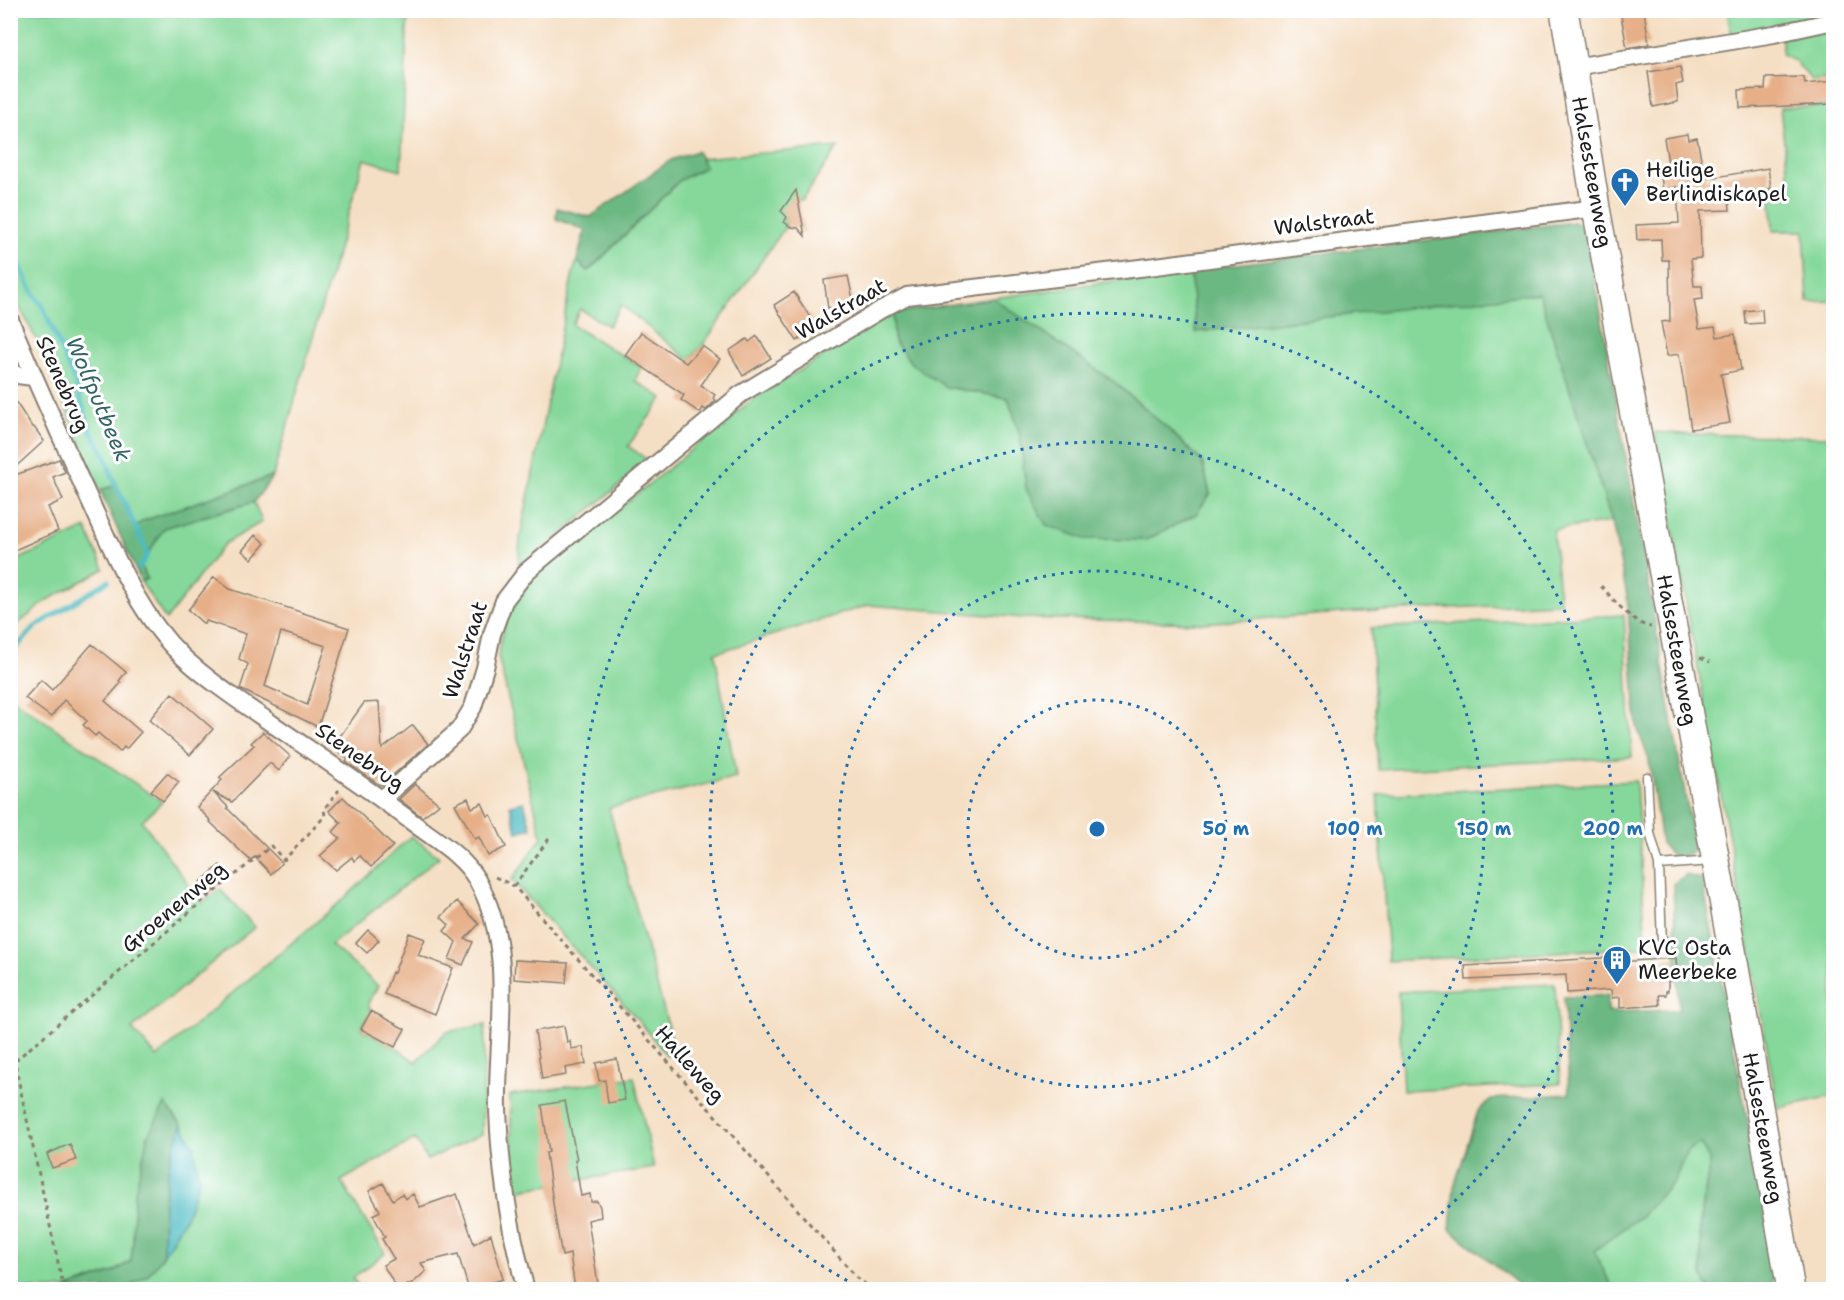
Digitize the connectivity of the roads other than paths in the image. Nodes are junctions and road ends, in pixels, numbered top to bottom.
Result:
1 (1564, 10) edge
2 (1833, 21) edge
3 (1574, 67) junction
4 (1596, 208) junction
5 (10, 320) edge
6 (10, 374) edge
7 (33, 377) junction
8 (1647, 777) dead end
9 (382, 799) junction
10 (1716, 861) junction
11 (1659, 864) junction
12 (1662, 944) dead end
13 (526, 1290) edge
14 (1791, 1290) edge

1 - 3 main road, Halsesteenweg
2 - 3 street
3 - 4 main road, Halsesteenweg
4 - 9 street, Walstraat
4 - 10 main road, Halsesteenweg
5 - 7 street, Stenebrug
6 - 7 street
7 - 9 street, Stenebrug
8 - 11 lane
9 - 13 street, Stenebrug
10 - 11 lane
10 - 14 main road, Halsesteenweg
11 - 12 lane

